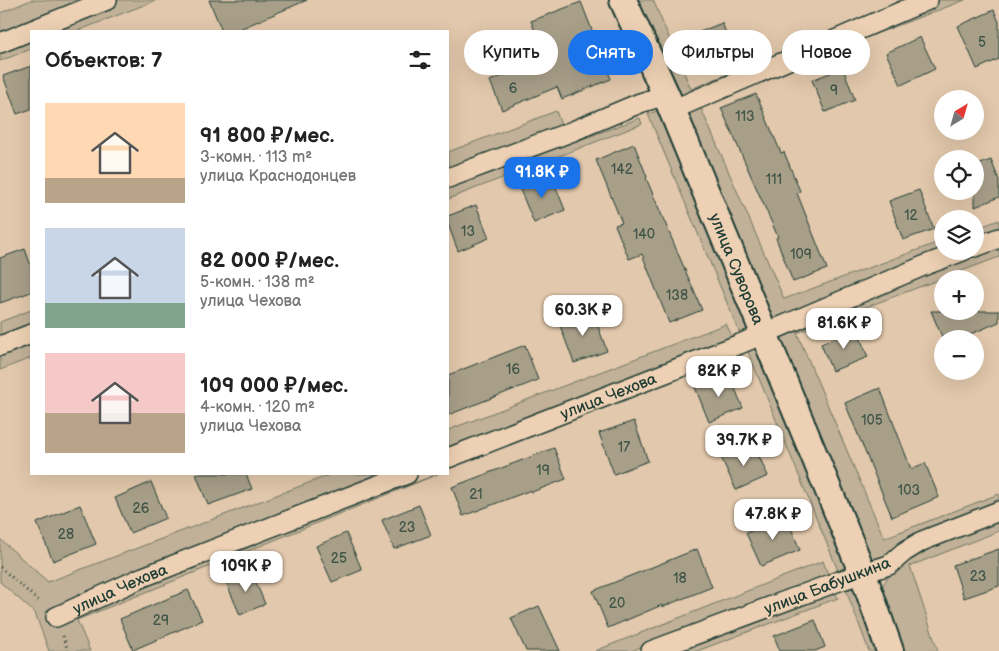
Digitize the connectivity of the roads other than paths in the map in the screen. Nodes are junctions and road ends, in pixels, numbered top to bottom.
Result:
1 (107, 0) edge
2 (623, 0) edge
3 (928, 0) edge
4 (32, 30) edge
5 (30, 31) edge
6 (0, 43) edge
7 (669, 102) junction
8 (449, 178) edge
9 (999, 238) edge
10 (984, 244) edge
11 (938, 260) edge
12 (30, 334) edge
13 (764, 334) junction
14 (0, 346) edge
15 (449, 458) edge
16 (404, 475) edge
17 (999, 511) edge
18 (863, 574) junction
19 (56, 617) dead end
20 (651, 651) edge
21 (890, 651) edge

1 - 4 street
2 - 7 main road, улица Суворова
3 - 7 street
5 - 6 street
7 - 8 street
7 - 13 main road, улица Суворова
9 - 10 street
11 - 13 street, улица Чехова
12 - 14 street
13 - 15 street, улица Чехова
13 - 18 main road, улица Суворова
16 - 19 street, улица Чехова
17 - 18 street, улица Бабушкина
18 - 20 street, улица Бабушкина
18 - 21 main road, улица Суворова

